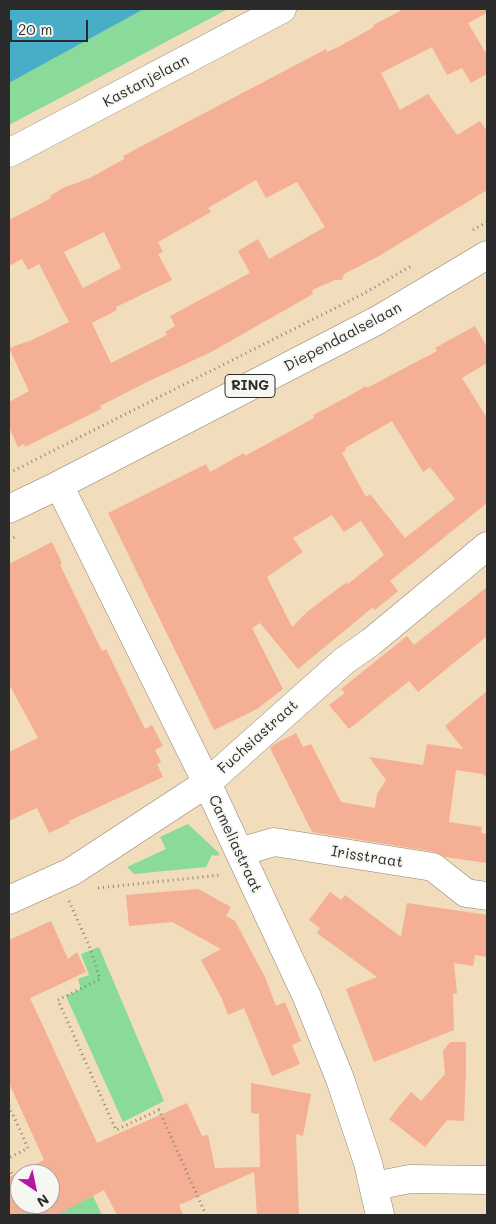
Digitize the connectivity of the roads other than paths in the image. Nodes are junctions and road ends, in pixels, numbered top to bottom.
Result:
1 (282, 9) edge
2 (9, 153) edge
3 (487, 255) edge
4 (59, 485) junction
5 (9, 509) edge
6 (487, 546) edge
7 (207, 783) junction
8 (240, 852) junction
9 (487, 896) edge
10 (9, 900) edge
11 (487, 1180) edge
12 (374, 1186) junction
13 (380, 1215) edge

1 - 2 street, Kastanjelaan
3 - 4 street, Diependaalselaan / RING
4 - 5 street, Diependaalselaan / RING
4 - 7 street, Cameliastraat
6 - 7 street, Fuchsiastraat
7 - 8 street, Cameliastraat
7 - 10 street, Fuchsiastraat
8 - 9 street, Irisstraat
8 - 12 street, Cameliastraat
11 - 12 street
12 - 13 street, Cameliastraat

